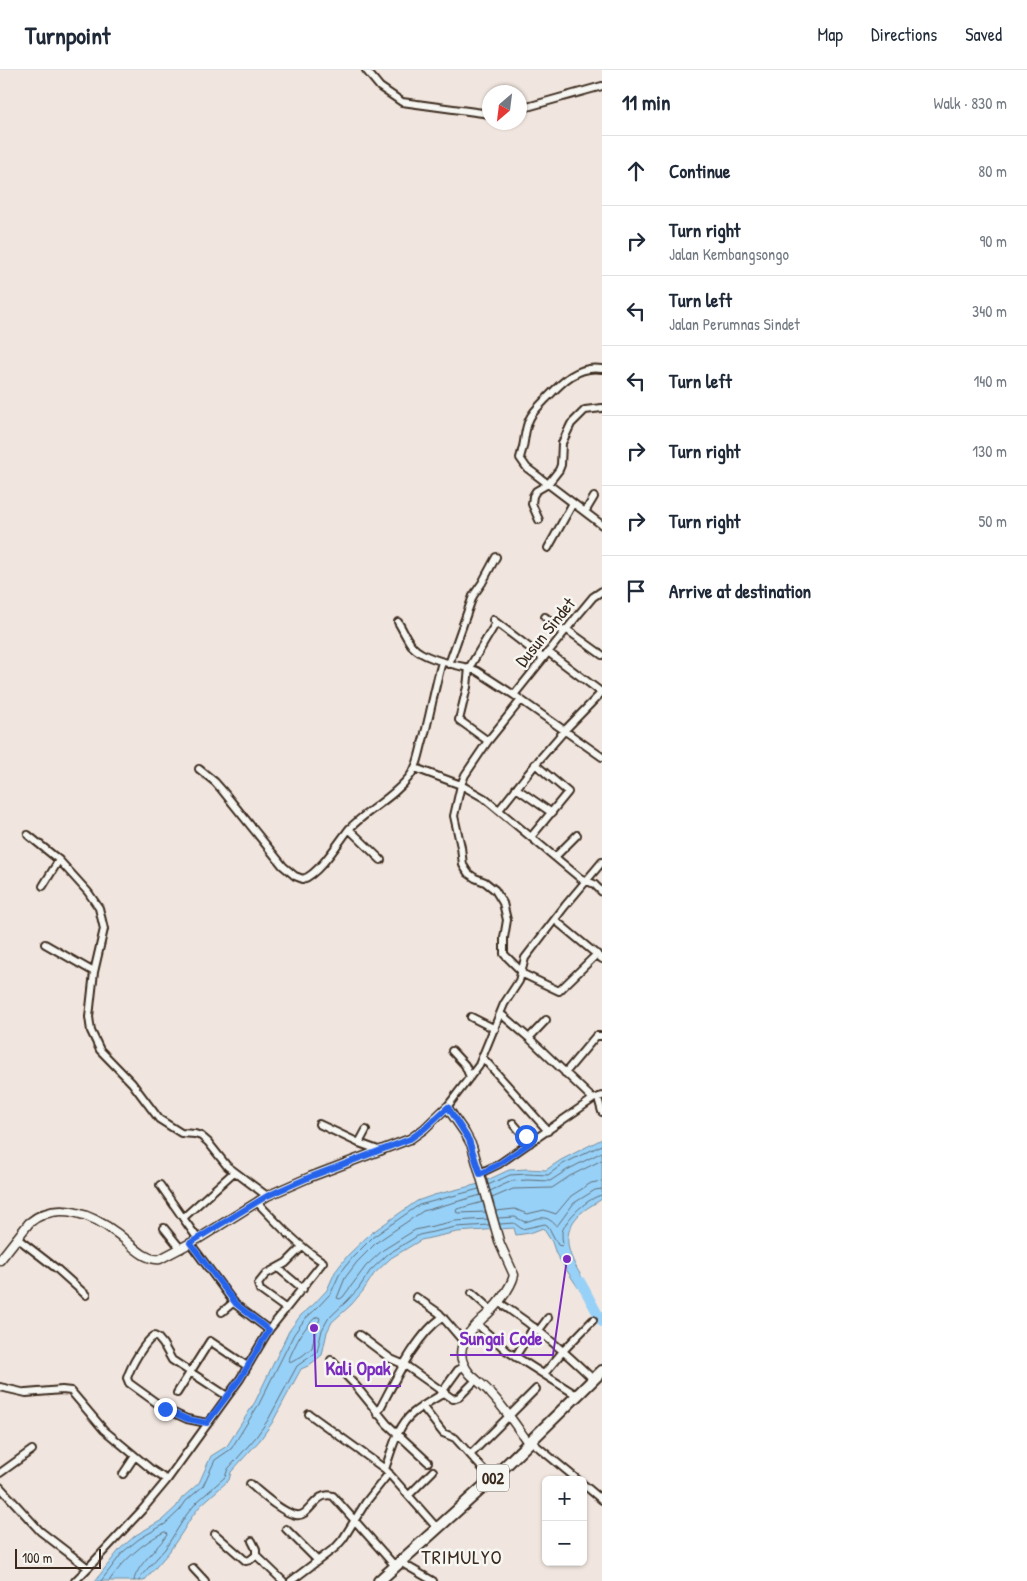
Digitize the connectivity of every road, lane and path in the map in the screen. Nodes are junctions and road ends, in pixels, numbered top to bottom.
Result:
1 (366, 70) edge
2 (602, 86) edge
3 (527, 107) edge
4 (482, 113) edge
5 (602, 369) edge
6 (602, 408) edge
7 (548, 484) junction
8 (594, 498) dead end
9 (573, 503) junction
10 (585, 512) junction
11 (539, 520) dead end
12 (602, 525) edge
13 (548, 548) dead end
14 (496, 557) dead end
15 (602, 591) edge
16 (545, 617) dead end
17 (398, 622) dead end
18 (565, 630) junction
19 (548, 652) junction
20 (602, 655) edge
21 (543, 658) junction
22 (446, 663) junction
23 (469, 668) junction
24 (602, 692) edge
25 (514, 695) junction
26 (521, 700) junction
27 (565, 730) junction
28 (488, 742) junction
29 (602, 757) edge
30 (535, 764) junction
31 (415, 768) junction
32 (199, 769) dead end
33 (461, 785) junction
34 (516, 788) junction
35 (498, 810) junction
36 (552, 813) junction
37 (349, 829) junction
38 (28, 835) dead end
39 (578, 835) dead end
40 (532, 837) junction
41 (555, 857) junction
42 (59, 860) junction
43 (381, 860) dead end
44 (602, 862) edge
45 (586, 880) junction
46 (43, 886) dead end
47 (602, 892) edge
48 (555, 920) junction
49 (45, 944) dead end
50 (600, 956) edge
51 (94, 972) junction
52 (521, 972) junction
53 (501, 1014) junction
54 (471, 1017) dead end
55 (546, 1020) dead end
56 (494, 1029) junction
57 (602, 1036) edge
58 (529, 1038) junction
59 (452, 1051) dead end
60 (482, 1058) junction
61 (565, 1073) junction
62 (470, 1077) junction
63 (598, 1098) edge
64 (448, 1107) junction
65 (602, 1112) edge
66 (513, 1123) dead end
67 (319, 1124) dead end
68 (366, 1130) dead end
69 (548, 1131) junction
70 (359, 1143) junction
71 (530, 1143) junction
72 (381, 1151) junction
73 (234, 1172) junction
74 (481, 1174) junction
75 (160, 1185) dead end
76 (267, 1196) junction
77 (257, 1202) junction
78 (183, 1218) junction
79 (164, 1228) dead end
80 (17, 1238) junction
81 (194, 1241) junction
82 (302, 1248) junction
83 (181, 1249) junction
84 (0, 1260) edge
85 (278, 1268) junction
86 (303, 1288) junction
87 (472, 1293) dead end
88 (86, 1295) dead end
89 (416, 1297) dead end
90 (234, 1302) junction
91 (498, 1302) junction
92 (285, 1308) junction
93 (491, 1310) junction
94 (222, 1312) dead end
95 (443, 1317) junction
96 (548, 1318) dead end
97 (593, 1320) dead end
98 (477, 1324) junction
99 (537, 1328) junction
100 (269, 1330) junction
101 (358, 1335) dead end
102 (464, 1342) junction
103 (564, 1350) junction
104 (515, 1357) junction
105 (331, 1360) dead end
106 (405, 1365) junction
107 (247, 1366) junction
108 (465, 1366) junction
109 (602, 1371) edge
110 (190, 1372) junction
111 (544, 1374) junction
112 (476, 1380) junction
113 (594, 1380) junction
114 (0, 1387) edge
115 (536, 1389) dead end
116 (177, 1393) dead end
117 (443, 1393) junction
118 (227, 1396) junction
119 (578, 1396) junction
120 (422, 1406) junction
121 (309, 1414) dead end
122 (377, 1414) junction
123 (509, 1416) junction
124 (207, 1423) junction
125 (398, 1434) junction
126 (530, 1443) junction
127 (32, 1450) dead end
128 (471, 1454) junction
129 (135, 1456) junction
130 (428, 1462) dead end
131 (387, 1471) junction
132 (433, 1471) dead end
133 (0, 1473) edge
134 (123, 1474) dead end
135 (573, 1476) edge
136 (492, 1479) junction
137 (167, 1480) junction
138 (250, 1484) dead end
139 (0, 1487) edge
140 (587, 1487) edge
141 (409, 1495) junction
142 (602, 1500) edge
143 (354, 1521) junction
144 (437, 1528) junction
145 (286, 1529) dead end
146 (215, 1534) dead end
147 (252, 1541) dead end
148 (256, 1555) junction
149 (318, 1560) junction
150 (398, 1564) junction
151 (88, 1568) junction
152 (193, 1568) dead end
153 (75, 1581) edge
154 (205, 1581) edge
155 (283, 1581) edge
156 (291, 1581) edge
157 (379, 1581) edge
158 (433, 1581) edge

1 - 4 street
2 - 3 street
5 - 7 street
6 - 7 street
7 - 9 street
7 - 11 street
8 - 10 street
9 - 10 street
9 - 13 street
10 - 12 street
14 - 22 street
15 - 18 street, Dusun Sindet
16 - 18 street
17 - 22 street
18 - 19 street, Dusun Sindet
18 - 20 street
19 - 21 street, Dusun Sindet
19 - 24 street
21 - 23 street
21 - 25 street, Dusun Sindet
22 - 23 street
22 - 31 street
23 - 25 street
23 - 28 street
24 - 27 street
25 - 26 street
26 - 27 street
26 - 28 street
27 - 29 street
27 - 30 street
28 - 33 street
30 - 34 street
30 - 36 street
31 - 33 street
31 - 37 street
32 - 37 street
33 - 35 street
33 - 52 street
34 - 35 street
34 - 36 street
35 - 40 street
36 - 40 street
37 - 43 street
38 - 42 street
39 - 41 street
40 - 41 street
41 - 45 street
42 - 46 street
42 - 51 street
44 - 45 street
45 - 47 street
45 - 48 street
48 - 50 street
48 - 52 street
49 - 51 street
50 - 52 street
51 - 73 street
52 - 53 street
53 - 56 street
53 - 58 street
54 - 56 street
55 - 58 street
56 - 60 street
57 - 61 street
58 - 61 street
59 - 62 street
60 - 62 street
60 - 69 street
61 - 63 street
62 - 64 street
63 - 65 street
63 - 69 street
64 - 72 street
64 - 74 street
66 - 71 street
67 - 70 street
68 - 70 street
69 - 71 street
70 - 72 street
71 - 74 street
72 - 76 street
73 - 76 street
73 - 78 street
74 - 91 street
75 - 78 street
76 - 77 street
77 - 81 street
77 - 82 street
78 - 81 street
79 - 83 street
80 - 83 street
80 - 84 street
80 - 88 street
81 - 83 street
81 - 90 street
82 - 85 street
82 - 86 street
85 - 86 street
85 - 92 street
86 - 92 street
87 - 93 street
89 - 95 street
90 - 94 street
90 - 100 street
91 - 93 street
91 - 99 street
92 - 100 street
93 - 98 street
95 - 102 street
95 - 106 street
96 - 99 street
97 - 103 street
98 - 102 street
98 - 104 street
99 - 103 street
99 - 104 street
100 - 107 street
101 - 106 street
102 - 108 street
103 - 111 street
103 - 113 street
104 - 111 street
105 - 122 street
106 - 117 street
106 - 122 street
107 - 110 street
107 - 118 street
108 - 112 street
108 - 117 street
109 - 113 main road, 002
110 - 116 street
110 - 118 street
110 - 124 street
111 - 119 street
112 - 117 street
112 - 123 street
113 - 119 main road, 002
114 - 129 street
115 - 123 street
117 - 120 street
118 - 124 street
119 - 126 main road, 002
120 - 125 street
120 - 128 street
121 - 131 street
122 - 125 street
123 - 126 street
123 - 128 street
124 - 137 street
125 - 130 street
125 - 131 street
126 - 135 street
126 - 136 main road, 002
127 - 133 street
128 - 136 street
129 - 134 street
129 - 137 street
131 - 141 street
131 - 143 street
132 - 141 street
136 - 144 main road, 002
137 - 151 street
138 - 143 street
139 - 151 street
140 - 142 street
141 - 144 street
143 - 149 street
143 - 150 street
144 - 150 main road, 002
145 - 149 street
146 - 148 street
147 - 148 street
148 - 155 street
149 - 156 street
150 - 157 main road, 002
150 - 158 street
151 - 153 street
152 - 154 street

